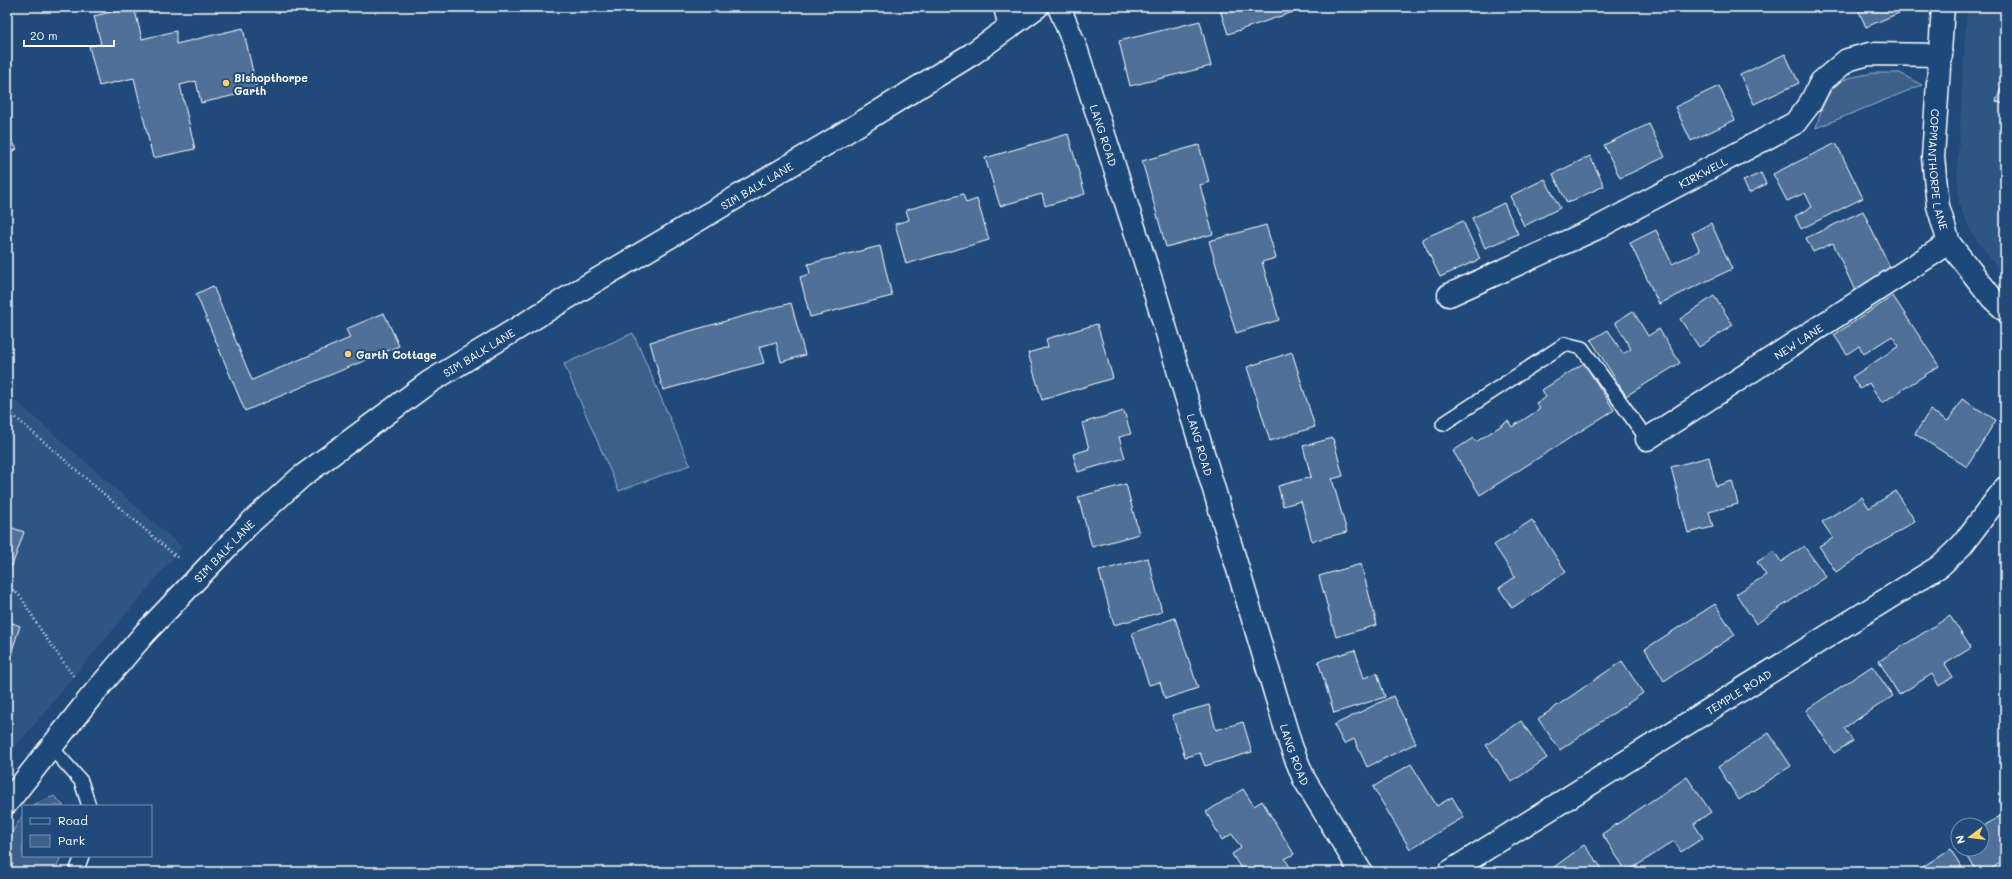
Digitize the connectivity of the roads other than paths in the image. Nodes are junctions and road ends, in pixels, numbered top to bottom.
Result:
1 (1038, 7) edge
2 (1059, 7) edge
3 (1943, 7) edge
4 (1008, 17) edge
5 (1941, 55) junction
6 (1949, 243) junction
7 (1449, 295) dead end
8 (2005, 310) edge
9 (1443, 424) dead end
10 (1647, 440) joint
11 (2005, 488) edge
12 (51, 747) junction
13 (7, 803) edge
14 (89, 805) edge
15 (82, 857) edge
16 (76, 872) edge
17 (1360, 872) edge
18 (1450, 872) edge

1 - 4 street, SIM BALK LANE
2 - 17 street, LANG ROAD
3 - 5 street, COPMANTHORPE LANE
4 - 12 street, SIM BALK LANE
5 - 6 street, COPMANTHORPE LANE
5 - 7 street, KIRKWELL
6 - 8 street, COPMANTHORPE LANE
6 - 10 street, NEW LANE
9 - 10 lane
11 - 18 street, TEMPLE ROAD
12 - 13 street, SIM BALK LANE
12 - 14 lane
15 - 16 lane

